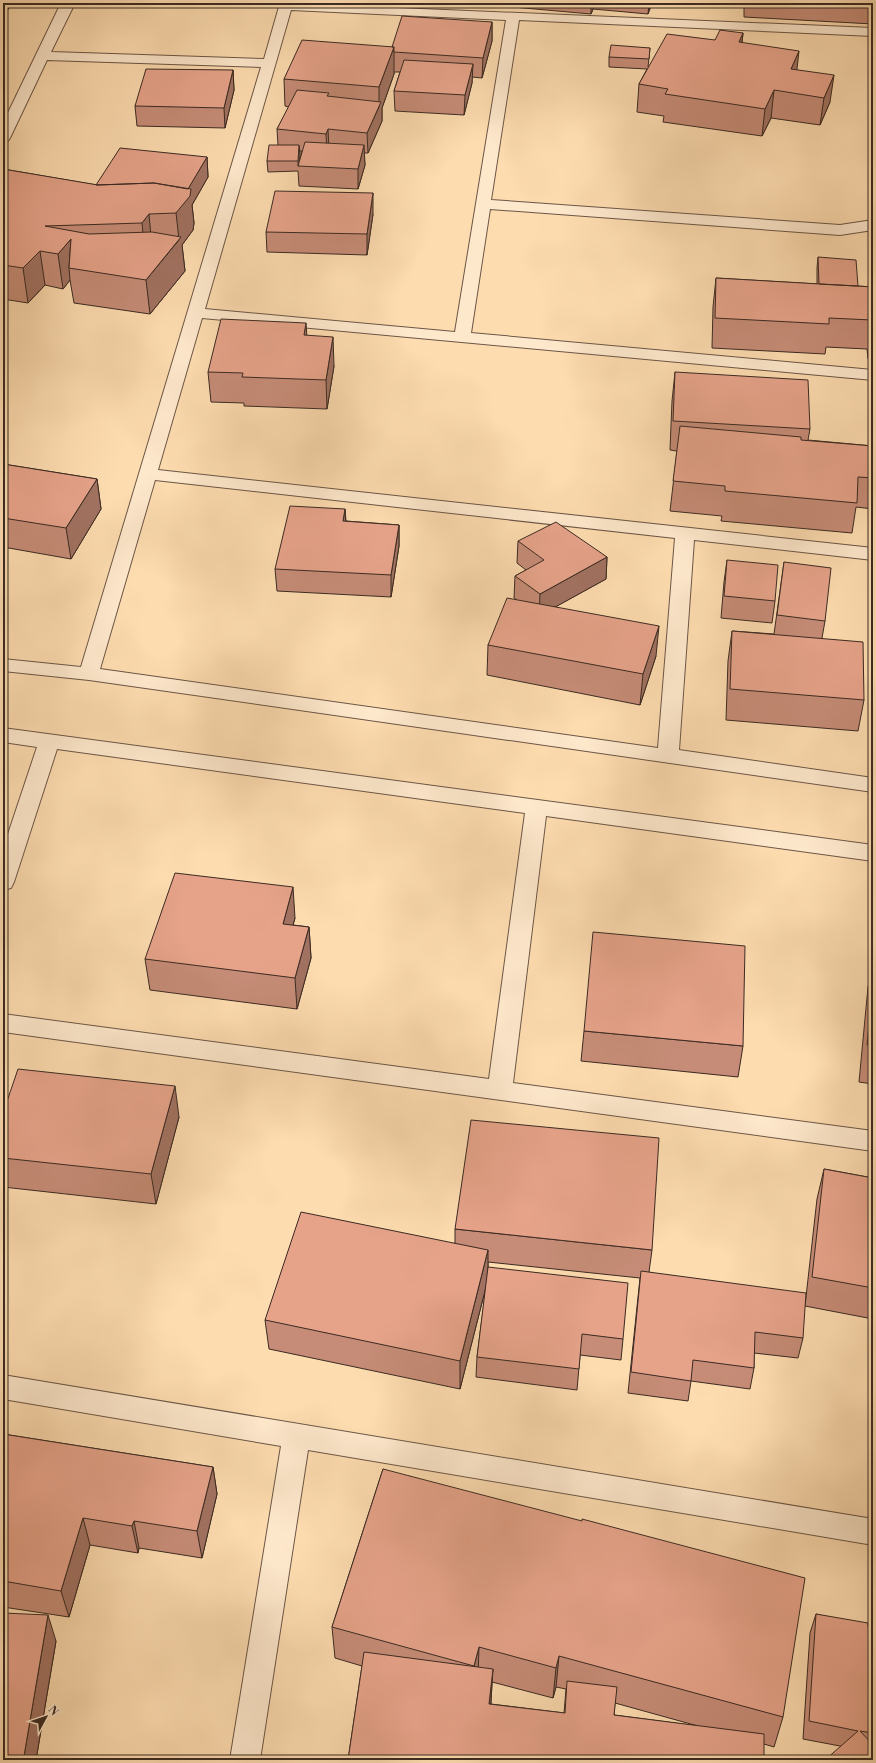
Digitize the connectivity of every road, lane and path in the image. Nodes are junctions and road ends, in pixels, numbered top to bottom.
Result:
1 (4, 3) edge
2 (68, 3) edge
3 (286, 5) edge
4 (3, 6) edge
5 (513, 16) junction
6 (873, 32) edge
7 (42, 56) junction
8 (269, 63) junction
9 (3, 138) edge
10 (483, 204) junction
11 (873, 226) edge
12 (196, 313) junction
13 (462, 337) junction
14 (873, 375) edge
15 (149, 474) junction
16 (685, 533) junction
17 (873, 554) edge
18 (3, 665) edge
19 (89, 674) junction
20 (3, 735) edge
21 (49, 741) junction
22 (668, 756) junction
23 (873, 784) edge
24 (536, 807) junction
25 (873, 853) edge
26 (3, 882) edge
27 (3, 1023) edge
28 (500, 1090) junction
29 (873, 1141) edge
30 (3, 1387) edge
31 (296, 1436) junction
32 (873, 1532) edge
33 (244, 1760) edge

1 - 4 street
2 - 7 street
3 - 5 street
3 - 8 street
5 - 6 street
5 - 10 street
7 - 8 street
7 - 9 street
8 - 12 street
10 - 11 street
10 - 13 street
12 - 13 street
12 - 15 street
13 - 14 street
15 - 16 street
15 - 19 street
16 - 17 street
16 - 22 street
18 - 19 street
19 - 22 street
20 - 21 street
21 - 24 street
21 - 26 street
22 - 23 street
24 - 25 street
24 - 28 street
27 - 28 street
28 - 29 street
30 - 31 street
31 - 32 street
31 - 33 street

